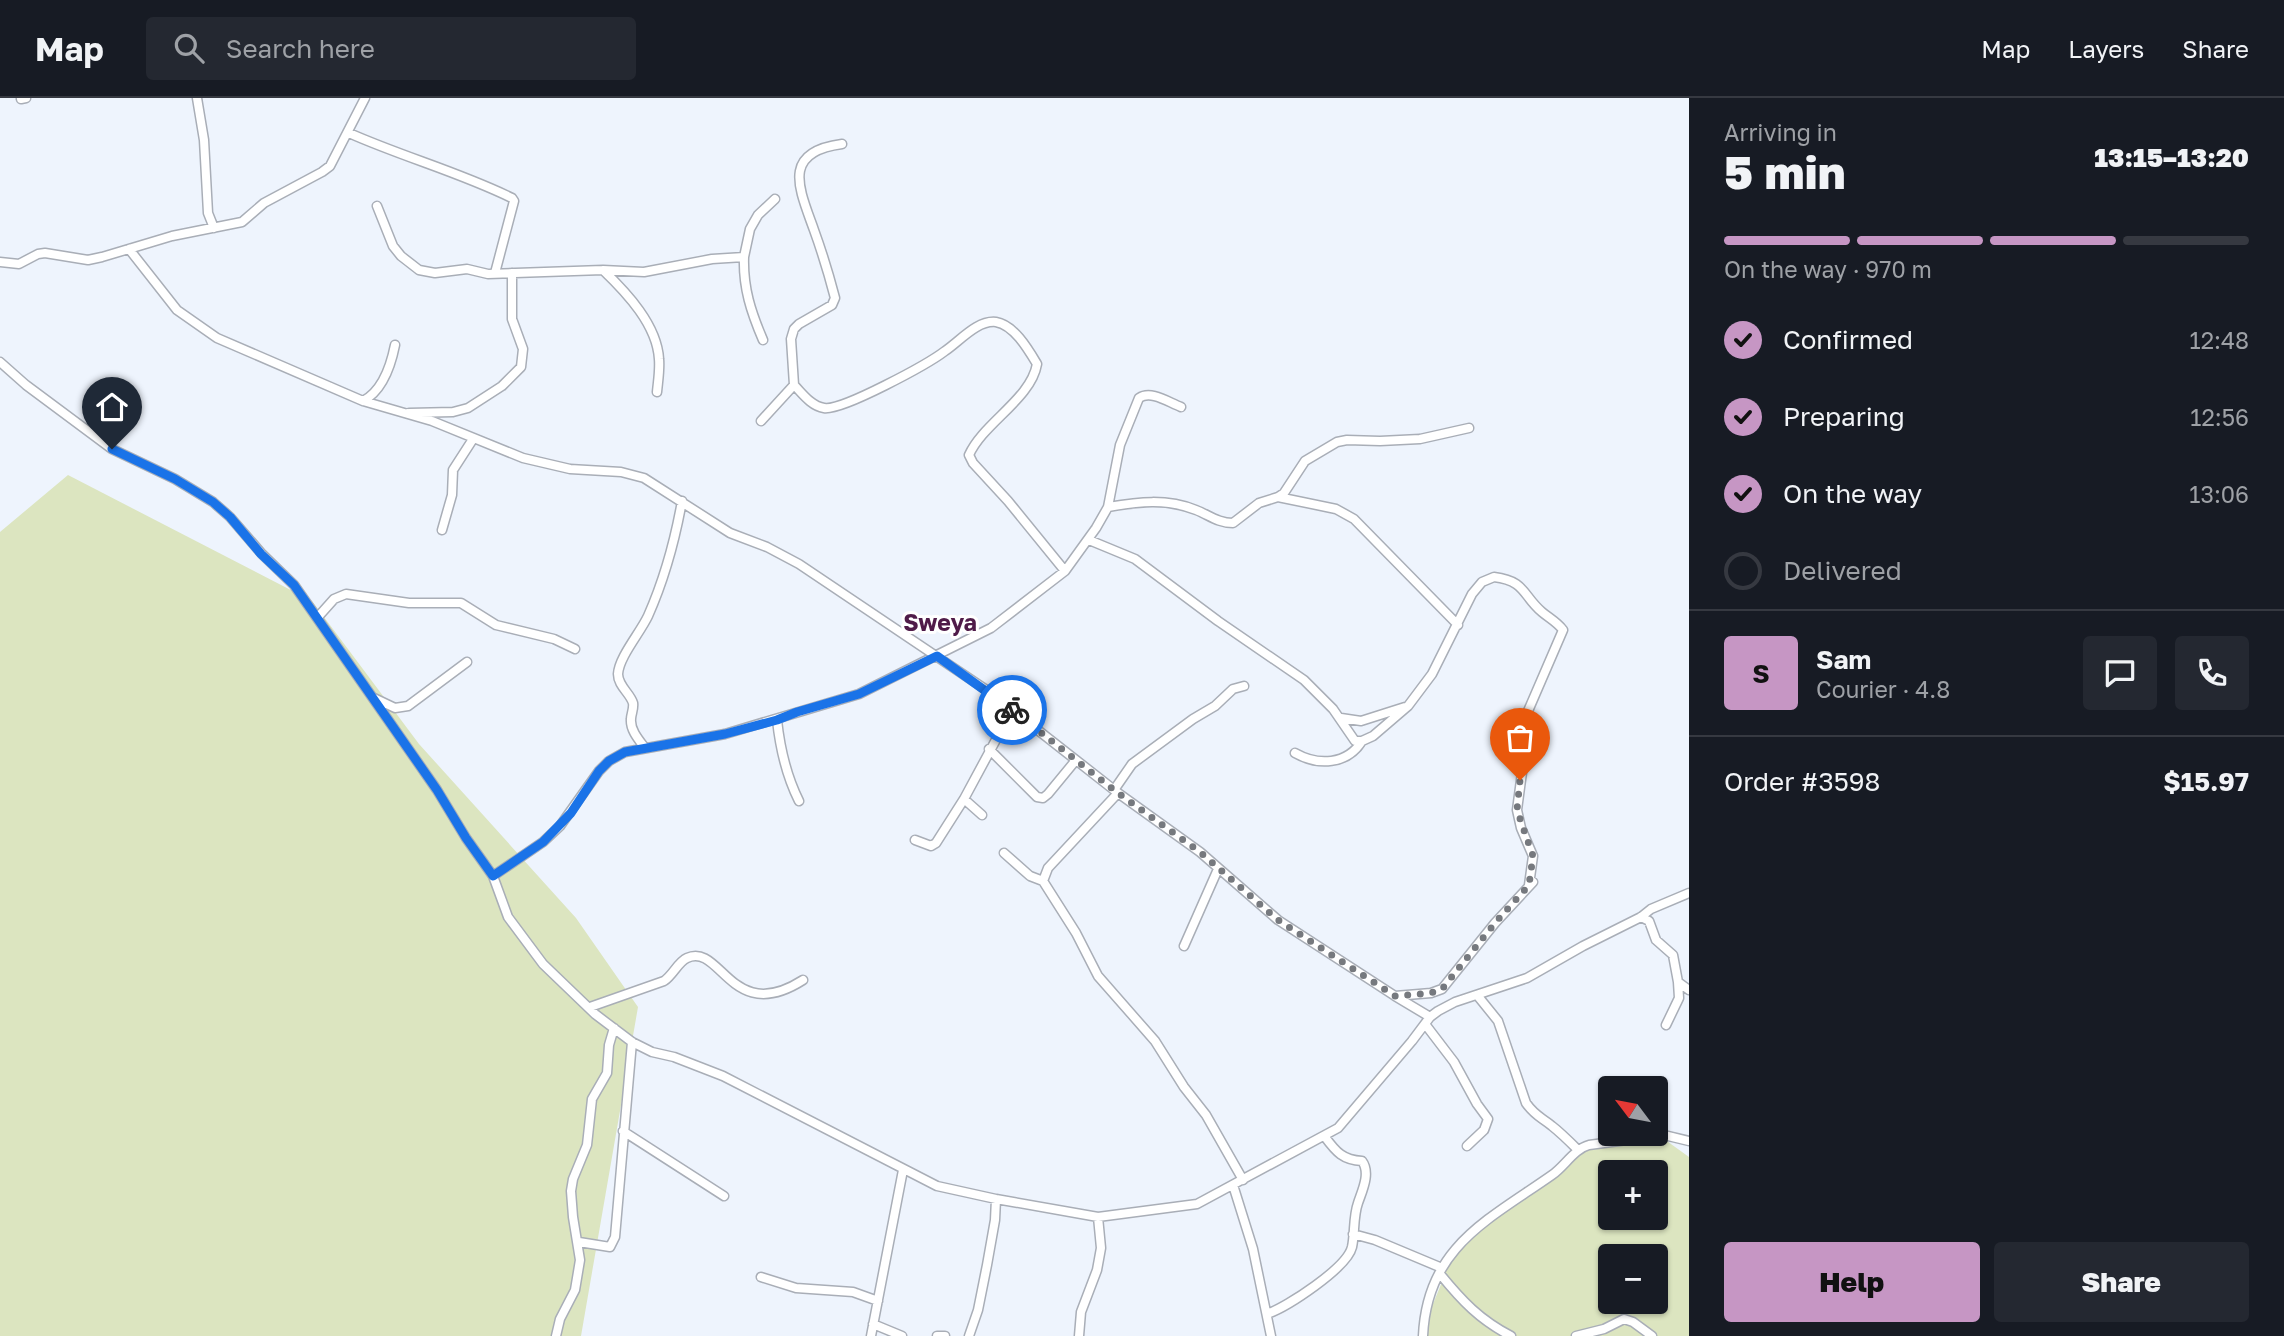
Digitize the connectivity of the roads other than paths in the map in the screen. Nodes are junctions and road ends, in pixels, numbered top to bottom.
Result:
1 (197, 98) edge
2 (365, 98) edge
3 (349, 133) junction
4 (842, 144) dead end
5 (775, 200) dead end
6 (377, 206) dead end
7 (214, 228) junction
8 (130, 249) junction
9 (744, 257) junction
10 (0, 262) edge
11 (603, 270) junction
12 (495, 273) junction
13 (512, 273) junction
14 (763, 340) dead end
15 (395, 345) dead end
16 (0, 362) edge
17 (794, 385) junction
18 (657, 392) dead end
19 (363, 401) junction
20 (1181, 407) dead end
21 (406, 413) junction
22 (761, 421) dead end
23 (1469, 428) dead end
24 (473, 439) junction
25 (1278, 497) junction
26 (682, 501) junction
27 (1108, 507) junction
28 (442, 530) dead end
29 (1089, 540) junction
30 (1065, 571) junction
31 (317, 618) junction
32 (1458, 625) junction
33 (575, 649) dead end
34 (937, 656) junction
35 (467, 662) dead end
36 (1244, 687) dead end
37 (371, 696) junction
38 (1408, 706) junction
39 (1012, 710) junction
40 (1341, 718) junction
41 (777, 720) junction
42 (1362, 741) junction
43 (645, 748) junction
44 (989, 749) junction
45 (1295, 753) dead end
46 (1076, 760) junction
47 (1116, 792) junction
48 (964, 799) junction
49 (799, 801) dead end
50 (982, 815) dead end
51 (915, 840) dead end
52 (1004, 853) dead end
53 (1218, 869) junction
54 (493, 876) junction
55 (1043, 881) junction
56 (1689, 893) edge
57 (1641, 917) junction
58 (1184, 946) dead end
59 (803, 980) dead end
60 (1678, 982) junction
61 (1442, 989) junction
62 (1689, 990) edge
63 (1477, 995) junction
64 (1395, 996) junction
65 (1455, 1002) junction
66 (590, 1007) junction
67 (1427, 1020) junction
68 (1666, 1025) dead end
69 (614, 1028) junction
70 (632, 1042) junction
71 (623, 1130) junction
72 (1325, 1137) junction
73 (1689, 1141) edge
74 (1467, 1146) dead end
75 (1578, 1150) junction
76 (903, 1170) junction
77 (1242, 1180) junction
78 (1233, 1185) junction
79 (723, 1196) dead end
80 (996, 1199) junction
81 (1098, 1217) junction
82 (1353, 1234) junction
83 (579, 1242) junction
84 (1441, 1271) junction
85 (761, 1277) dead end
86 (878, 1301) junction
87 (1267, 1314) junction
88 (873, 1324) junction
89 (556, 1336) edge
90 (871, 1336) edge
91 (902, 1336) edge
92 (937, 1336) edge
93 (945, 1336) edge
94 (969, 1336) edge
95 (1079, 1336) edge
96 (1271, 1336) edge
97 (1423, 1336) edge
98 (1511, 1336) edge
99 (1576, 1336) edge
100 (1652, 1336) edge

1 - 7 street
2 - 3 street
3 - 7 street
3 - 12 street
4 - 17 street
5 - 9 street
6 - 12 street
7 - 8 street
8 - 10 street
8 - 19 street
9 - 11 street
9 - 14 street
11 - 13 street
11 - 18 street
12 - 13 street
13 - 21 street
15 - 19 street
16 - 31 street
17 - 22 street
17 - 30 street
19 - 21 street
20 - 27 street
21 - 24 street
23 - 25 street
24 - 26 street
24 - 28 street
25 - 27 street
25 - 32 street
26 - 34 street
26 - 43 street
27 - 29 street
29 - 30 street
29 - 40 street
30 - 34 street
31 - 33 street
31 - 37 street
32 - 38 street
32 - 61 street
34 - 39 street
34 - 41 street
35 - 37 street
36 - 47 street
37 - 54 street
38 - 40 street
38 - 42 street
39 - 44 street
39 - 46 street
40 - 42 street
41 - 43 street
41 - 49 street
42 - 45 street
43 - 54 street
44 - 46 street
44 - 48 street
46 - 47 street
47 - 53 street
47 - 55 street
48 - 50 street
48 - 51 street
52 - 55 street
53 - 58 street
53 - 64 street
54 - 66 street
55 - 77 street
56 - 57 street
57 - 60 street
57 - 63 street
59 - 66 street
60 - 62 street
60 - 68 street
61 - 64 street
61 - 65 street
63 - 65 street
63 - 75 street
64 - 67 street
65 - 67 street
66 - 69 street
67 - 72 street
67 - 74 street
69 - 70 street
69 - 83 street
70 - 71 street
70 - 76 street
71 - 79 street
71 - 83 street
72 - 77 street
72 - 82 street
73 - 75 street
75 - 84 street
76 - 80 street
76 - 86 street
77 - 78 street
78 - 81 street
78 - 87 street
80 - 81 street
80 - 94 street
81 - 95 street
82 - 84 street
82 - 87 street
83 - 89 street
84 - 97 street
84 - 98 street
85 - 86 street
86 - 88 street
87 - 96 street
88 - 90 street
88 - 91 street
92 - 93 street
99 - 100 street

